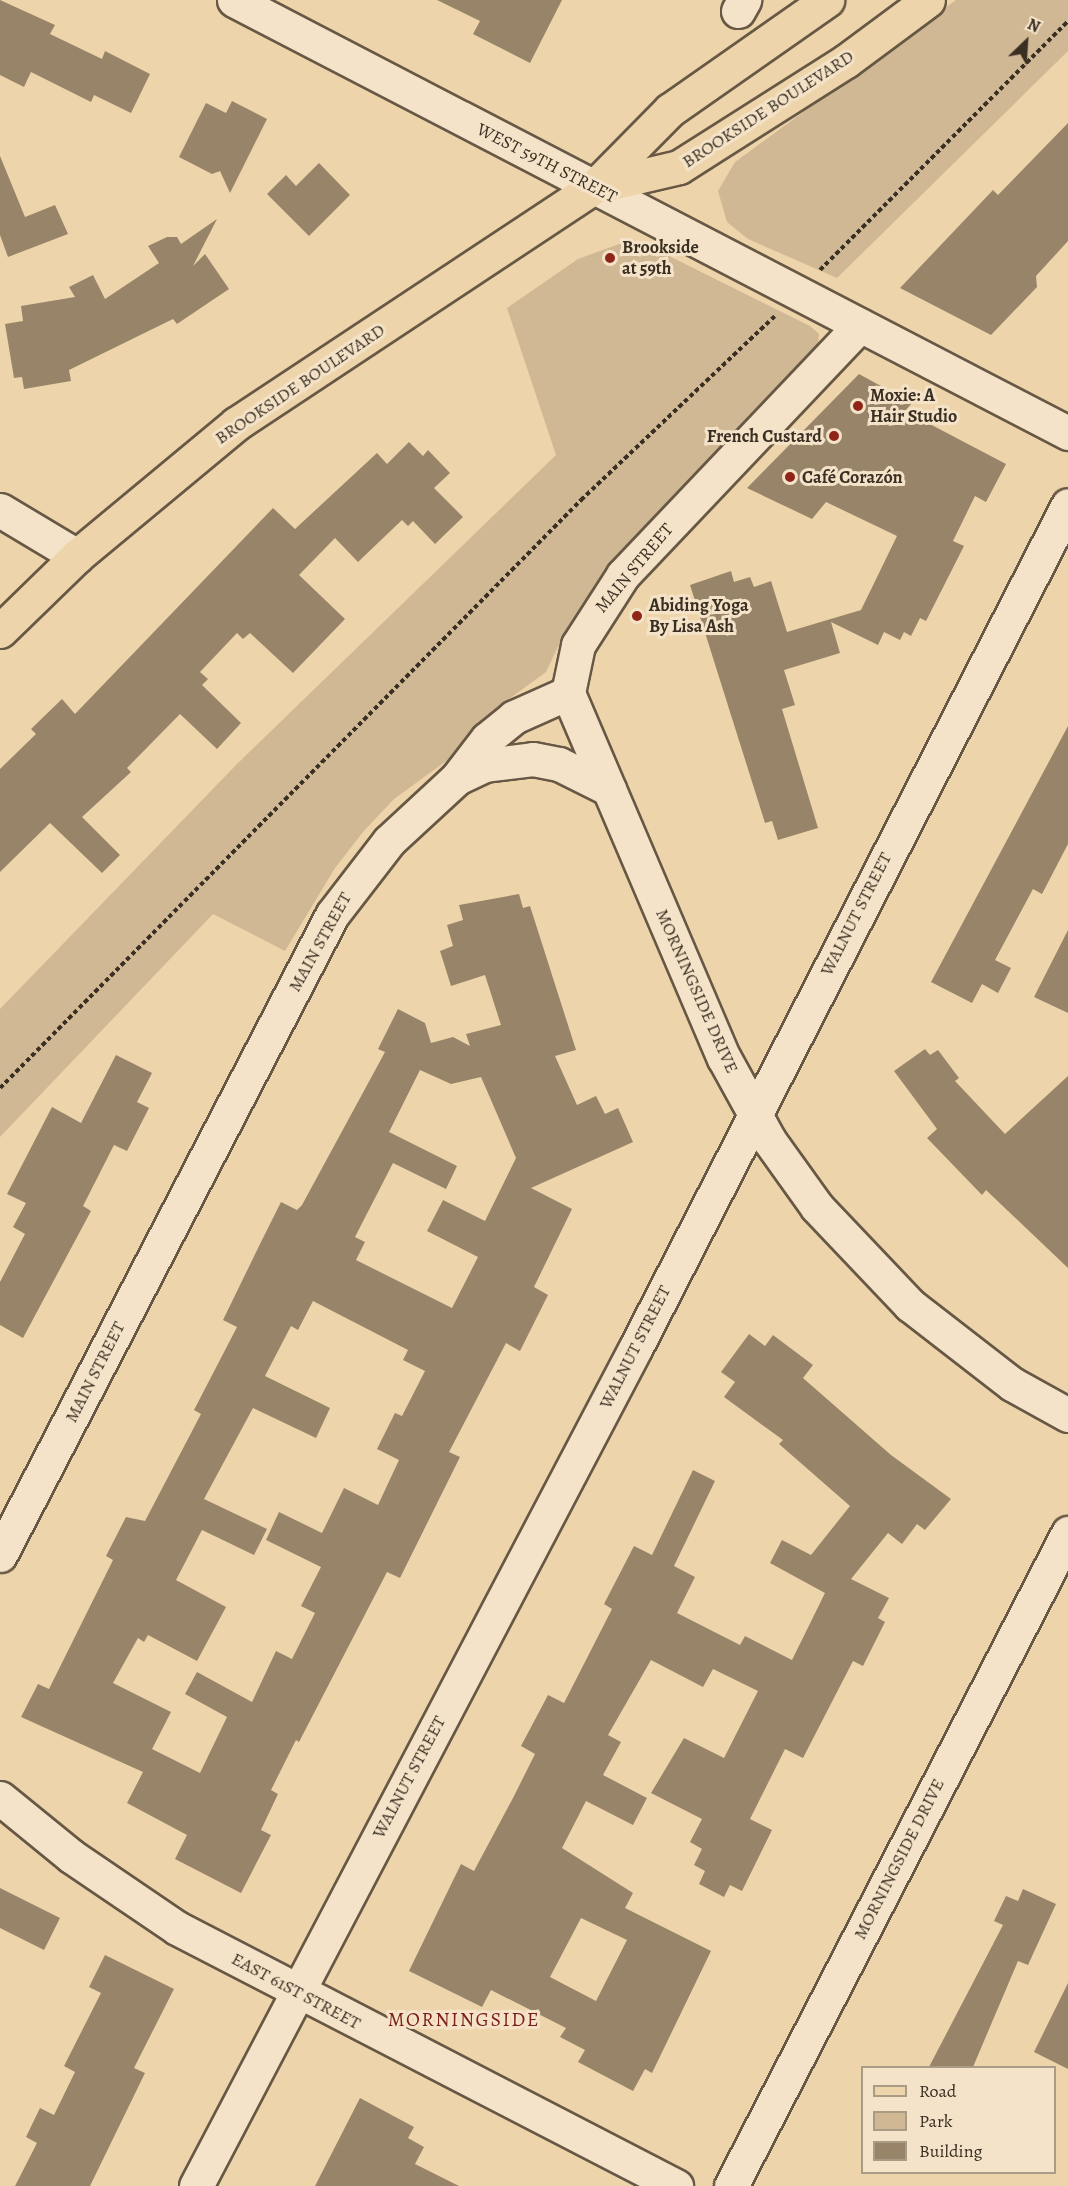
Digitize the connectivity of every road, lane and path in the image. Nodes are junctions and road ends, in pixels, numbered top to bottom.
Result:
1 (234, 0) edge
2 (827, 0) edge
3 (928, 0) edge
4 (1068, 21) edge
5 (594, 187) junction
6 (797, 293) junction
7 (860, 324) junction
8 (1068, 433) edge
9 (1068, 505) edge
10 (0, 510) edge
11 (77, 556) junction
12 (0, 631) edge
13 (568, 693) junction
14 (457, 778) junction
15 (609, 789) junction
16 (0, 1088) edge
17 (756, 1109) junction
18 (1068, 1415) edge
19 (1068, 1533) edge
20 (0, 1555) edge
21 (0, 1798) edge
22 (296, 1991) junction
23 (196, 2186) edge
24 (676, 2186) edge
25 (731, 2186) edge

1 - 5 street, WEST 59TH STREET
2 - 5 main road, BROOKSIDE BOULEVARD
3 - 5 main road, BROOKSIDE BOULEVARD
4 - 6 path
5 - 6 street, WEST 59TH STREET
5 - 11 main road, BROOKSIDE BOULEVARD
6 - 7 street, WEST 59TH STREET
6 - 16 path
7 - 8 street, WEST 59TH STREET
7 - 13 street, MAIN STREET
9 - 17 street, WALNUT STREET
10 - 11 street
11 - 12 main road, BROOKSIDE BOULEVARD
13 - 14 street, MAIN STREET
13 - 15 street, MORNINGSIDE DRIVE
14 - 15 street
14 - 20 street, MAIN STREET
15 - 17 street, MORNINGSIDE DRIVE
17 - 18 street, MORNINGSIDE DRIVE
17 - 22 street, WALNUT STREET
19 - 25 street, MORNINGSIDE DRIVE
21 - 22 street, EAST 61ST STREET
22 - 23 street, WALNUT STREET
22 - 24 street, EAST 61ST STREET

